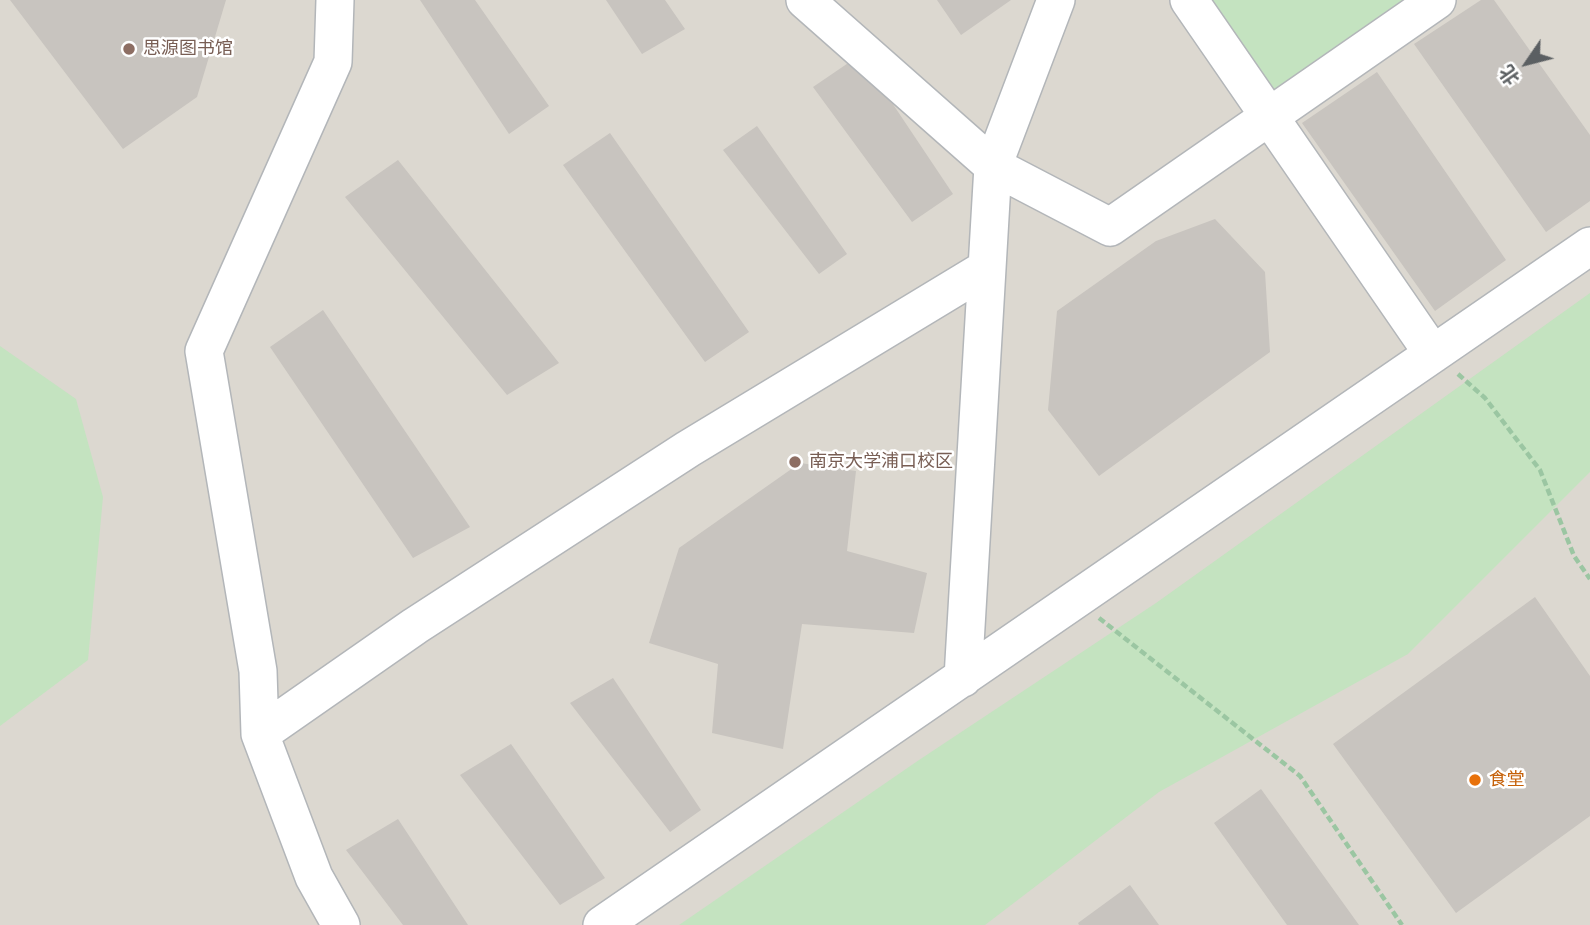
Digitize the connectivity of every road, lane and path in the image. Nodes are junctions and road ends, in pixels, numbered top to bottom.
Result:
1 (335, 0) edge
2 (805, 0) edge
3 (1056, 0) edge
4 (1189, 0) edge
5 (1437, 0) edge
6 (1270, 117) junction
7 (993, 166) junction
8 (1590, 246) edge
9 (987, 268) junction
10 (1433, 354) junction
11 (1590, 579) edge
12 (1076, 600) junction
13 (964, 678) junction
14 (260, 734) junction
15 (341, 925) edge
16 (602, 925) edge
17 (1402, 925) edge

1 - 14 street
2 - 7 street
3 - 7 street
4 - 6 street
5 - 6 street
6 - 7 street
6 - 10 street
7 - 9 street
8 - 10 street
9 - 13 street
9 - 14 street
10 - 11 path
10 - 12 street
12 - 13 street
12 - 17 path
13 - 16 street
14 - 15 street

